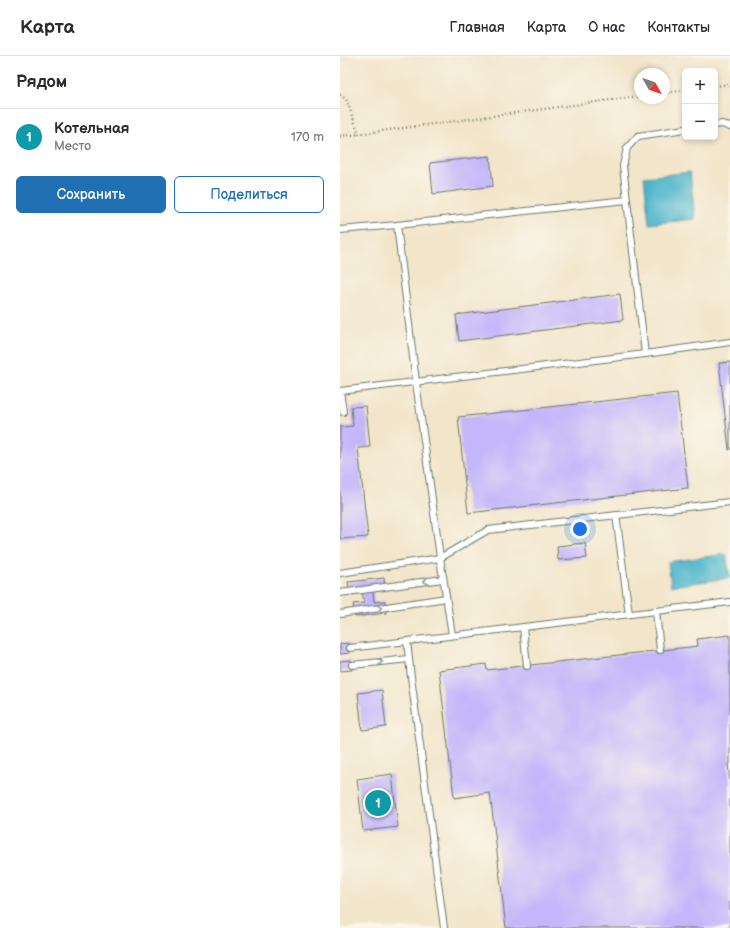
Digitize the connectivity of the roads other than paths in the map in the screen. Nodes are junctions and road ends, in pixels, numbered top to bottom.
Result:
1 (718, 125) edge
2 (730, 126) edge
3 (682, 129) edge
4 (626, 200) junction
5 (397, 225) junction
6 (340, 230) edge
7 (730, 342) edge
8 (645, 354) junction
9 (416, 382) junction
10 (343, 412) dead end
11 (730, 502) edge
12 (616, 515) junction
13 (440, 558) junction
14 (340, 573) edge
15 (443, 579) junction
16 (340, 593) edge
17 (446, 598) junction
18 (730, 602) edge
19 (656, 611) junction
20 (340, 614) edge
21 (628, 614) junction
22 (523, 627) junction
23 (452, 635) junction
24 (407, 641) junction
25 (350, 648) dead end
26 (660, 650) dead end
27 (409, 659) junction
28 (352, 665) dead end
29 (528, 666) dead end
30 (444, 928) edge

1 - 2 lane
3 - 4 lane
4 - 5 lane
4 - 8 lane
5 - 6 lane
5 - 9 lane
7 - 8 lane
8 - 9 lane
9 - 10 lane
9 - 13 lane
11 - 12 lane
12 - 13 lane
12 - 21 lane
13 - 14 lane
13 - 15 lane
15 -> 16 lane
15 - 17 lane
20 -> 17 lane
17 - 23 lane
18 - 19 lane
19 - 21 lane
19 - 26 lane
21 - 22 lane
22 - 23 lane
22 - 29 lane
23 - 24 lane
24 - 25 lane
24 - 27 lane
28 -> 27 lane
27 - 30 lane

